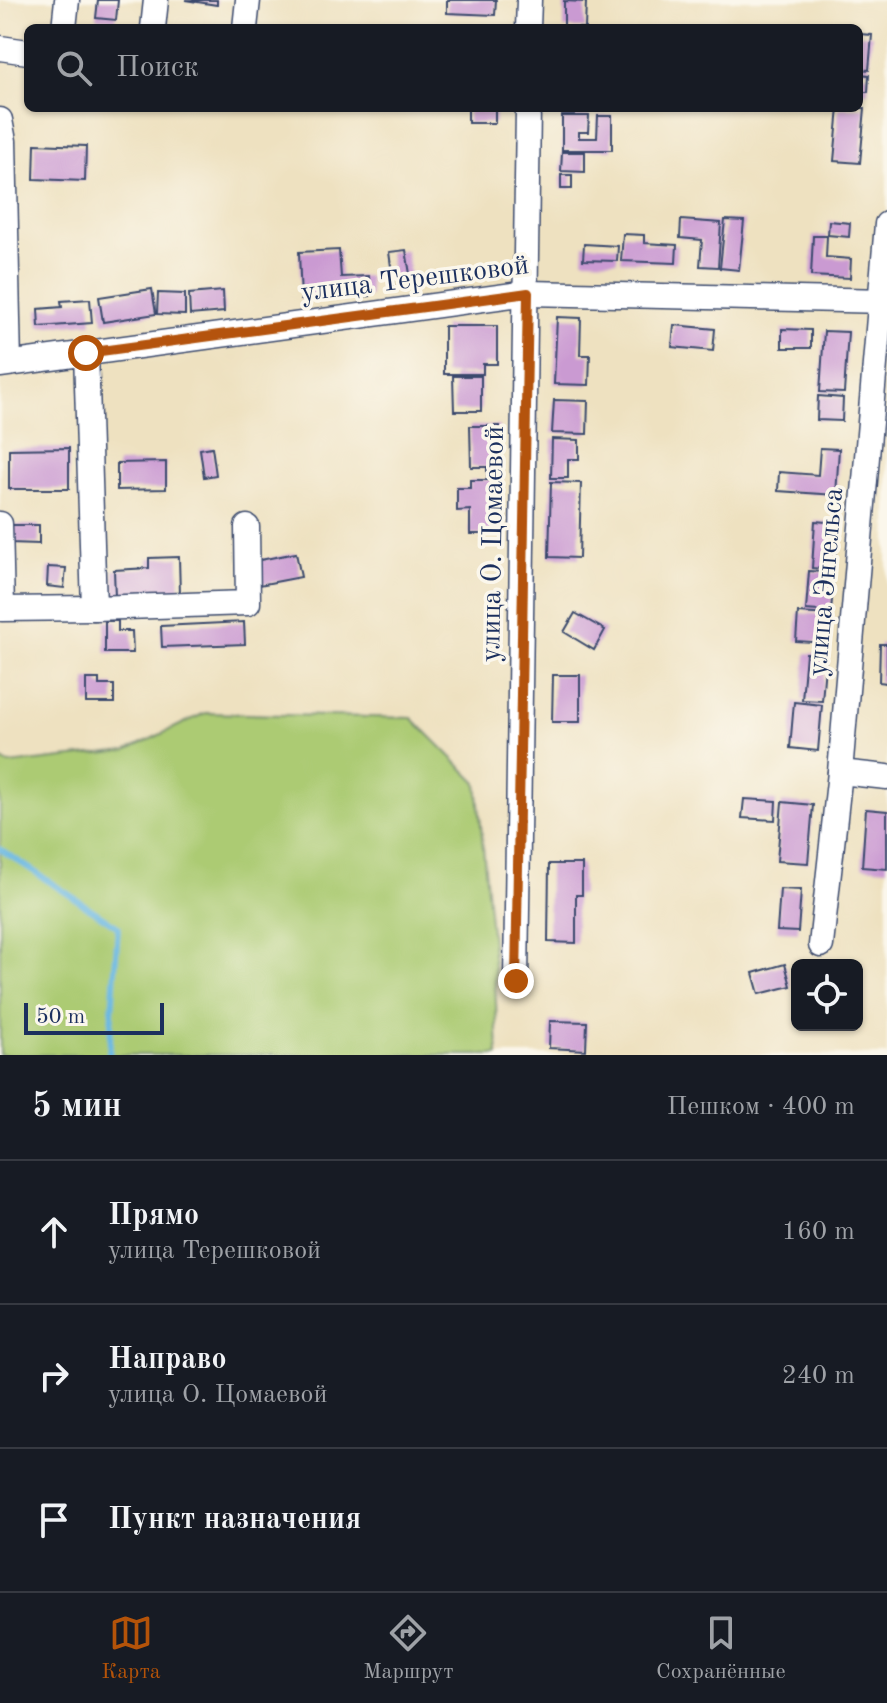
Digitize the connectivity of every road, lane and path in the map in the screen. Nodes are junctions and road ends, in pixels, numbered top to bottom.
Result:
1 (67, 0) edge
2 (156, 0) edge
3 (248, 0) edge
4 (529, 0) edge
5 (64, 24) edge
6 (153, 24) edge
7 (245, 24) edge
8 (528, 24) edge
9 (0, 48) edge
10 (24, 51) edge
11 (528, 112) edge
12 (0, 120) edge
13 (887, 224) edge
14 (528, 293) junction
15 (884, 301) edge
16 (86, 353) junction
17 (4, 364) edge
18 (0, 524) edge
19 (247, 527) dead end
20 (94, 608) junction
21 (840, 772) junction
22 (887, 777) edge
23 (821, 945) dead end
24 (516, 981) dead end

1 - 5 street
2 - 6 street
3 - 7 street
4 - 8 street
9 - 10 street
11 - 14 street, улица О. Цомаевой
12 - 17 street
13 - 15 street, улица Энгельса
14 - 15 street, улица Терешковой
14 - 16 street, улица Терешковой
14 - 24 street, улица О. Цомаевой
15 - 21 street, улица Энгельса
16 - 17 street, улица Терешковой
16 - 20 street
18 - 20 street
19 - 20 street
21 - 22 street
21 - 23 street, улица Энгельса

